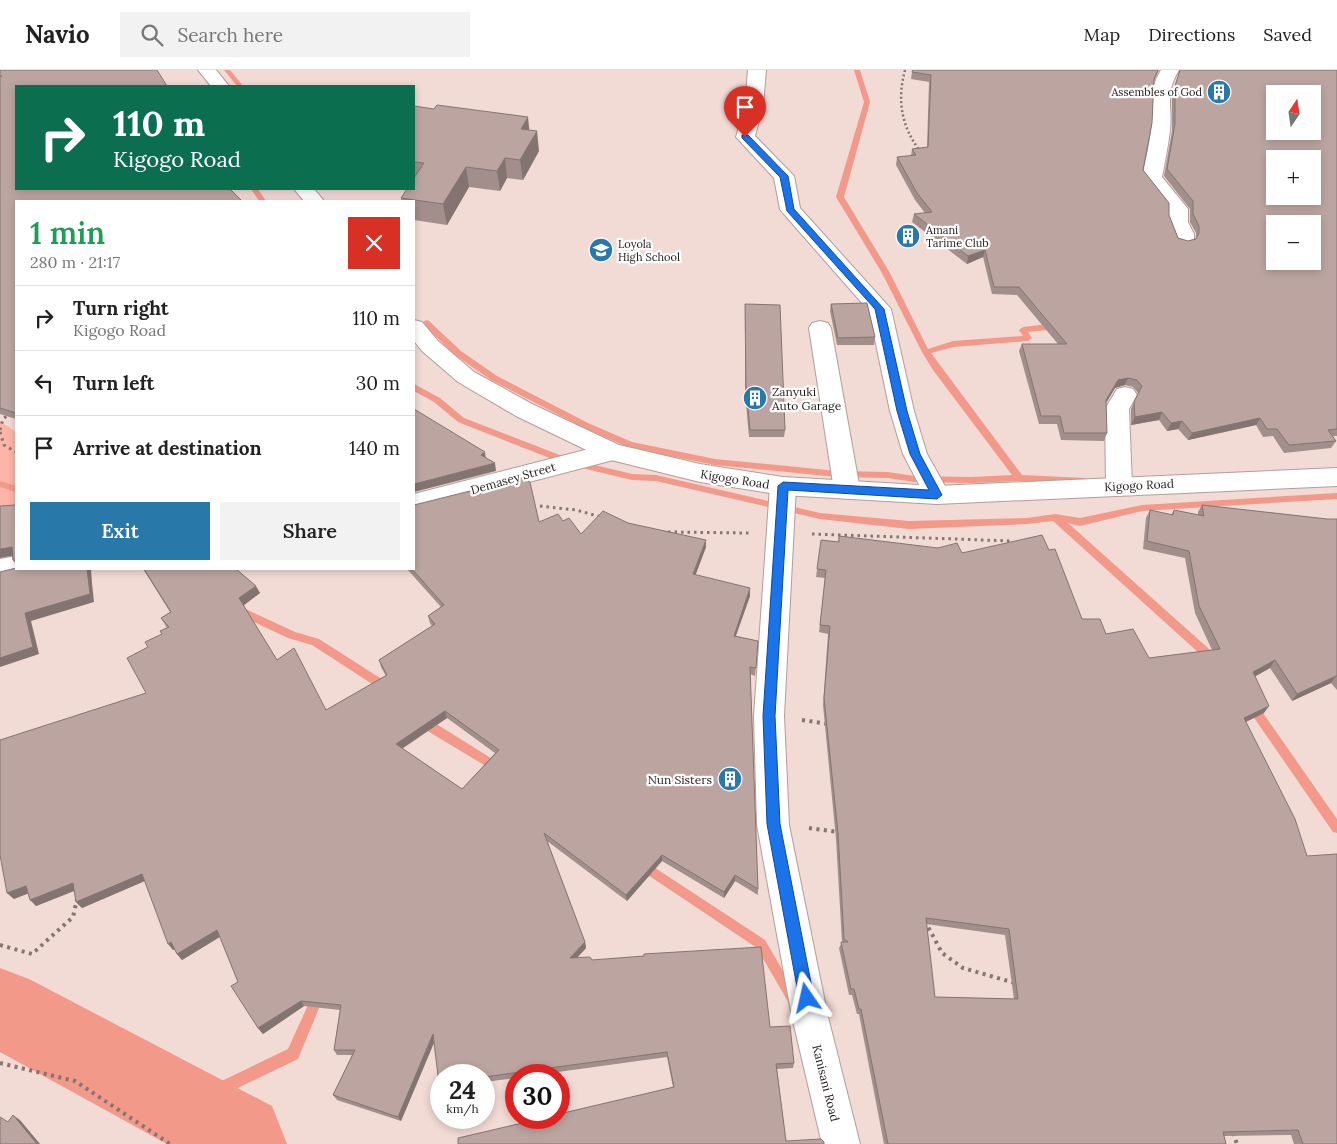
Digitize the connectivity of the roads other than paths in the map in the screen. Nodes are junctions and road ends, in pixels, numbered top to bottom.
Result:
1 (207, 70) edge
2 (757, 70) edge
3 (1170, 70) edge
4 (219, 85) edge
5 (305, 190) edge
6 (313, 200) edge
7 (1184, 241) edge
8 (415, 328) edge
9 (820, 328) dead end
10 (1125, 395) dead end
11 (612, 452) junction
12 (1337, 477) edge
13 (783, 486) junction
14 (1119, 486) junction
15 (847, 490) junction
16 (937, 495) junction
17 (415, 504) edge
18 (15, 566) edge
19 (0, 570) edge
20 (841, 1144) edge

1 - 4 street
2 - 16 street
3 - 7 street
5 - 6 street
8 - 11 street, Kigogo Road
9 - 15 street
10 - 14 street
11 - 13 street, Kigogo Road
11 - 17 street, Demasey Street
12 - 14 street, Kigogo Road
13 - 15 street, Kigogo Road
13 - 20 street, Kanisani Road
14 - 16 street, Kigogo Road
15 - 16 street, Kigogo Road
18 - 19 street

